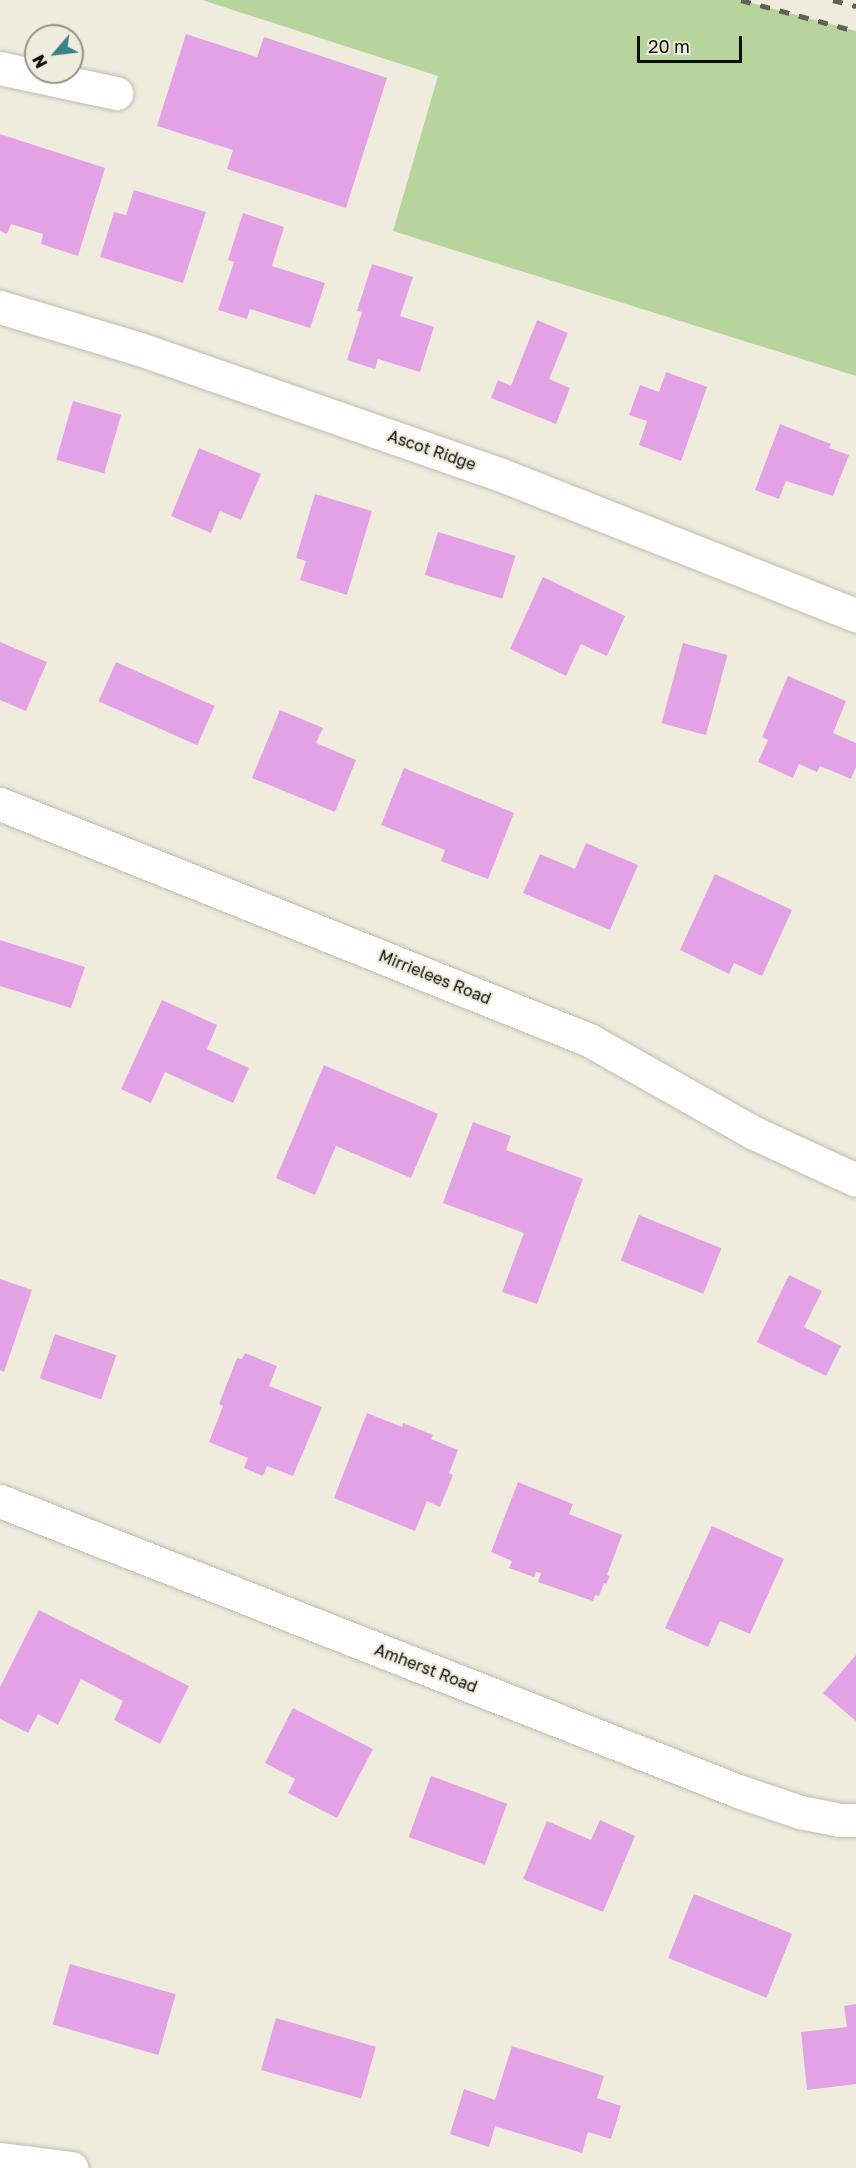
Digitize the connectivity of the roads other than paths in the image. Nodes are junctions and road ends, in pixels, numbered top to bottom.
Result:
1 (0, 68) edge
2 (116, 93) dead end
3 (0, 307) edge
4 (856, 615) edge
5 (0, 804) edge
6 (856, 1180) edge
7 (0, 1501) edge
8 (856, 1820) edge
9 (0, 2159) edge
10 (71, 2168) edge

1 - 2 street
3 - 4 street, Ascot Ridge
5 - 6 street, Mirrielees Road
7 - 8 street, Amherst Road
9 - 10 street

